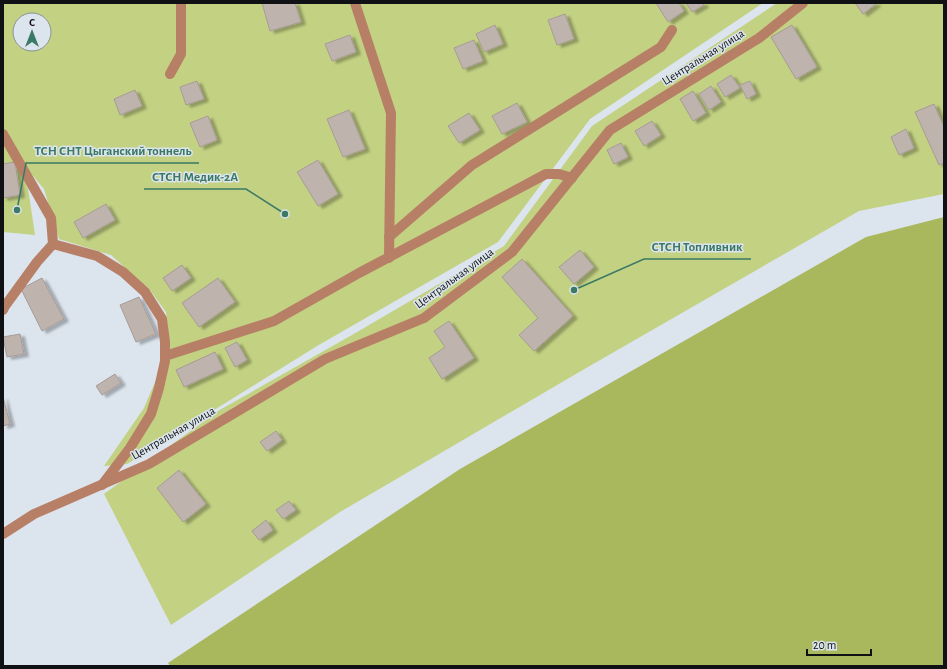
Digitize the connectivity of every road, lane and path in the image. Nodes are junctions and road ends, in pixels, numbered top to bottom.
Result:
1 (181, 3) edge
2 (355, 3) edge
3 (803, 3) edge
4 (672, 30) dead end
5 (170, 74) dead end
6 (3, 134) edge
7 (572, 178) junction
8 (389, 237) junction
9 (53, 244) junction
10 (389, 258) junction
11 (3, 310) edge
12 (165, 356) junction
13 (102, 485) junction
14 (3, 534) edge

1 - 5 street
2 - 8 street
3 - 7 street, Центральная улица
4 - 8 street
6 - 9 street
7 - 10 street
7 - 13 street, Центральная улица
8 - 10 street
9 - 11 street
9 - 12 street
10 - 12 street
12 - 13 street
13 - 14 street, Центральная улица

